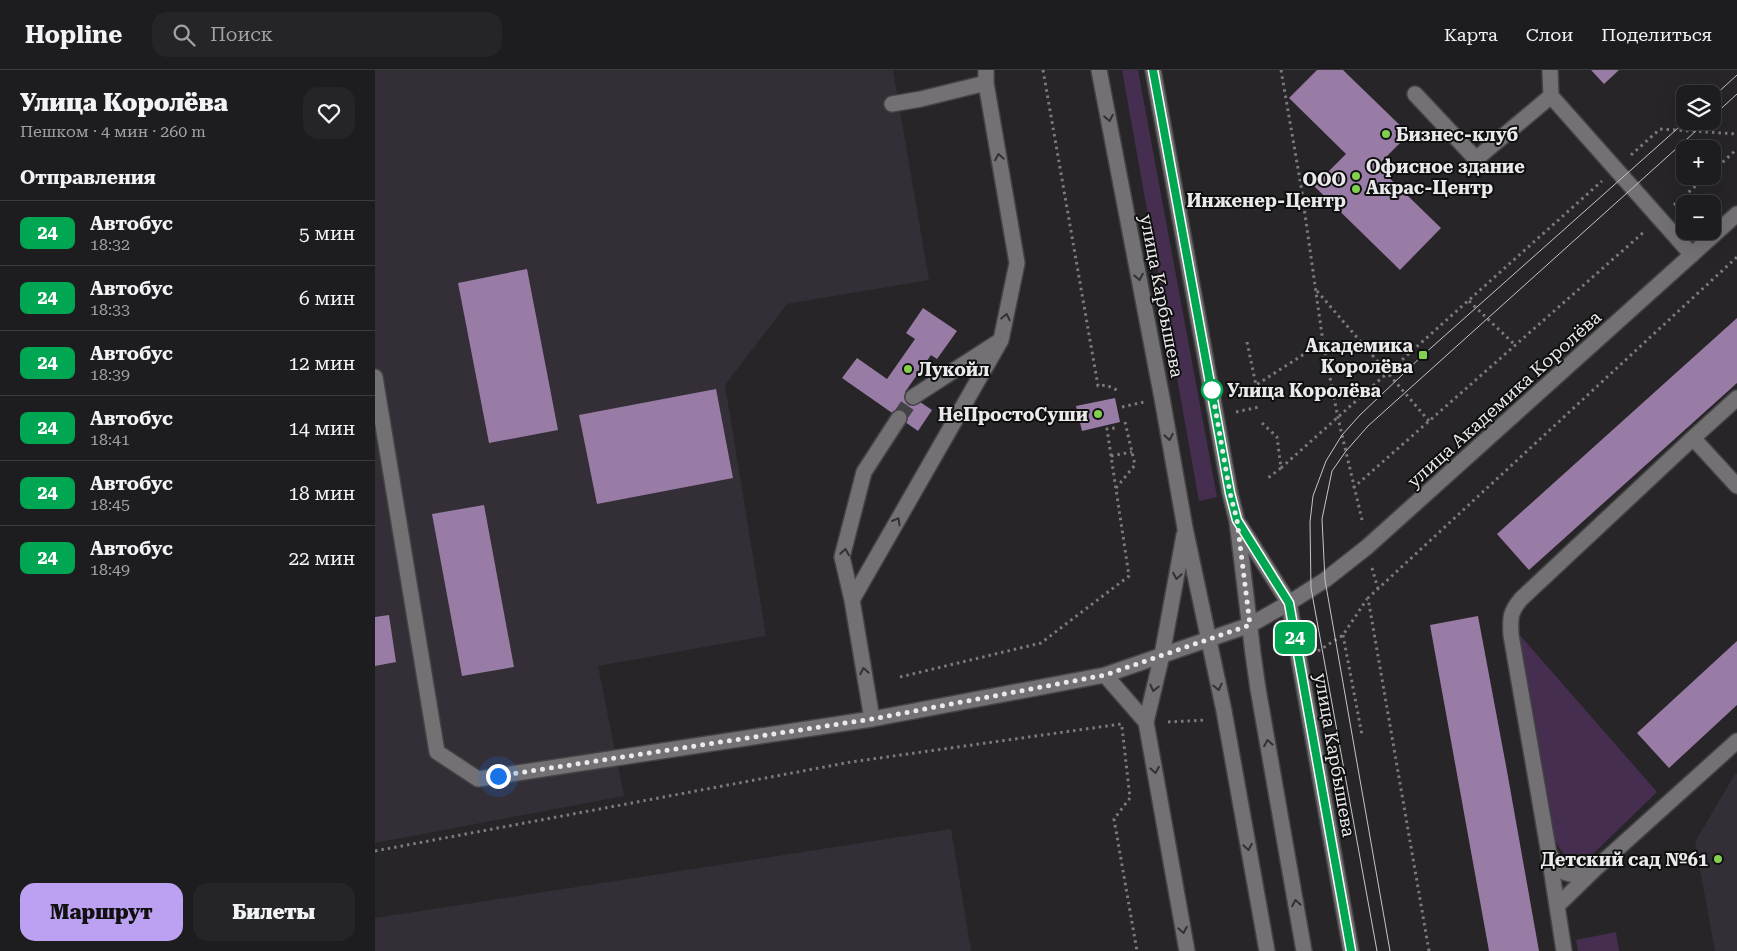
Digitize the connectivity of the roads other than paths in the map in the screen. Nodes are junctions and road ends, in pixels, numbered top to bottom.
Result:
1 (1099, 70) edge
2 (1153, 70) edge
3 (1551, 70) edge
4 (986, 76) edge
5 (1415, 94) dead end
6 (1551, 96) junction
7 (892, 104) dead end
8 (1737, 214) edge
9 (1692, 255) junction
10 (1001, 340) junction
11 (375, 377) edge
12 (913, 397) tunnel mouth
13 (1737, 398) edge
14 (899, 418) tunnel mouth
15 (1693, 438) junction
16 (1737, 486) edge
17 (1237, 520) junction
18 (1185, 528) junction
19 (852, 600) junction
20 (1289, 603) junction
21 (1250, 625) junction
22 (1209, 639) junction
23 (1162, 654) junction
24 (1105, 675) junction
25 (872, 719) junction
26 (1146, 722) junction
27 (1737, 741) edge
28 (1548, 848) junction
29 (1595, 869) junction
30 (1557, 906) junction
31 (1187, 951) edge
32 (1267, 951) edge
33 (1305, 951) edge
34 (1351, 951) edge
35 (1564, 951) edge

1 -> 18 street, улица Карбышева
2 - 17 street, улица Карбышева
3 - 6 street
4 - 7 street
10 -> 4 street
5 - 6 street
6 - 9 street
8 - 9 street, улица Академика Королёва
9 - 20 street, улица Академика Королёва
10 - 12 street
19 -> 10 street
11 - 25 street, улица Академика Королёва
13 - 15 street
19 -> 14 street
15 - 16 street
15 - 28 street
17 - 20 street, улица Карбышева
17 - 21 street, улица Карбышева
18 - 22 street, улица Карбышева
18 -> 23 street, улица Карбышева
25 -> 19 street
20 - 21 street, улица Академика Королёва
20 - 34 street, улица Карбышева
21 - 22 street, улица Академика Королёва
33 -> 21 street, улица Карбышева
22 - 23 street, улица Академика Королёва
22 -> 32 street, улица Карбышева
23 - 24 street, улица Академика Королёва
23 -> 26 street, улица Карбышева
24 - 25 street, улица Академика Королёва
24 - 26 street
26 -> 31 street, улица Карбышева
27 - 29 street
28 - 29 street
28 - 30 street
29 - 30 street
30 - 35 street

